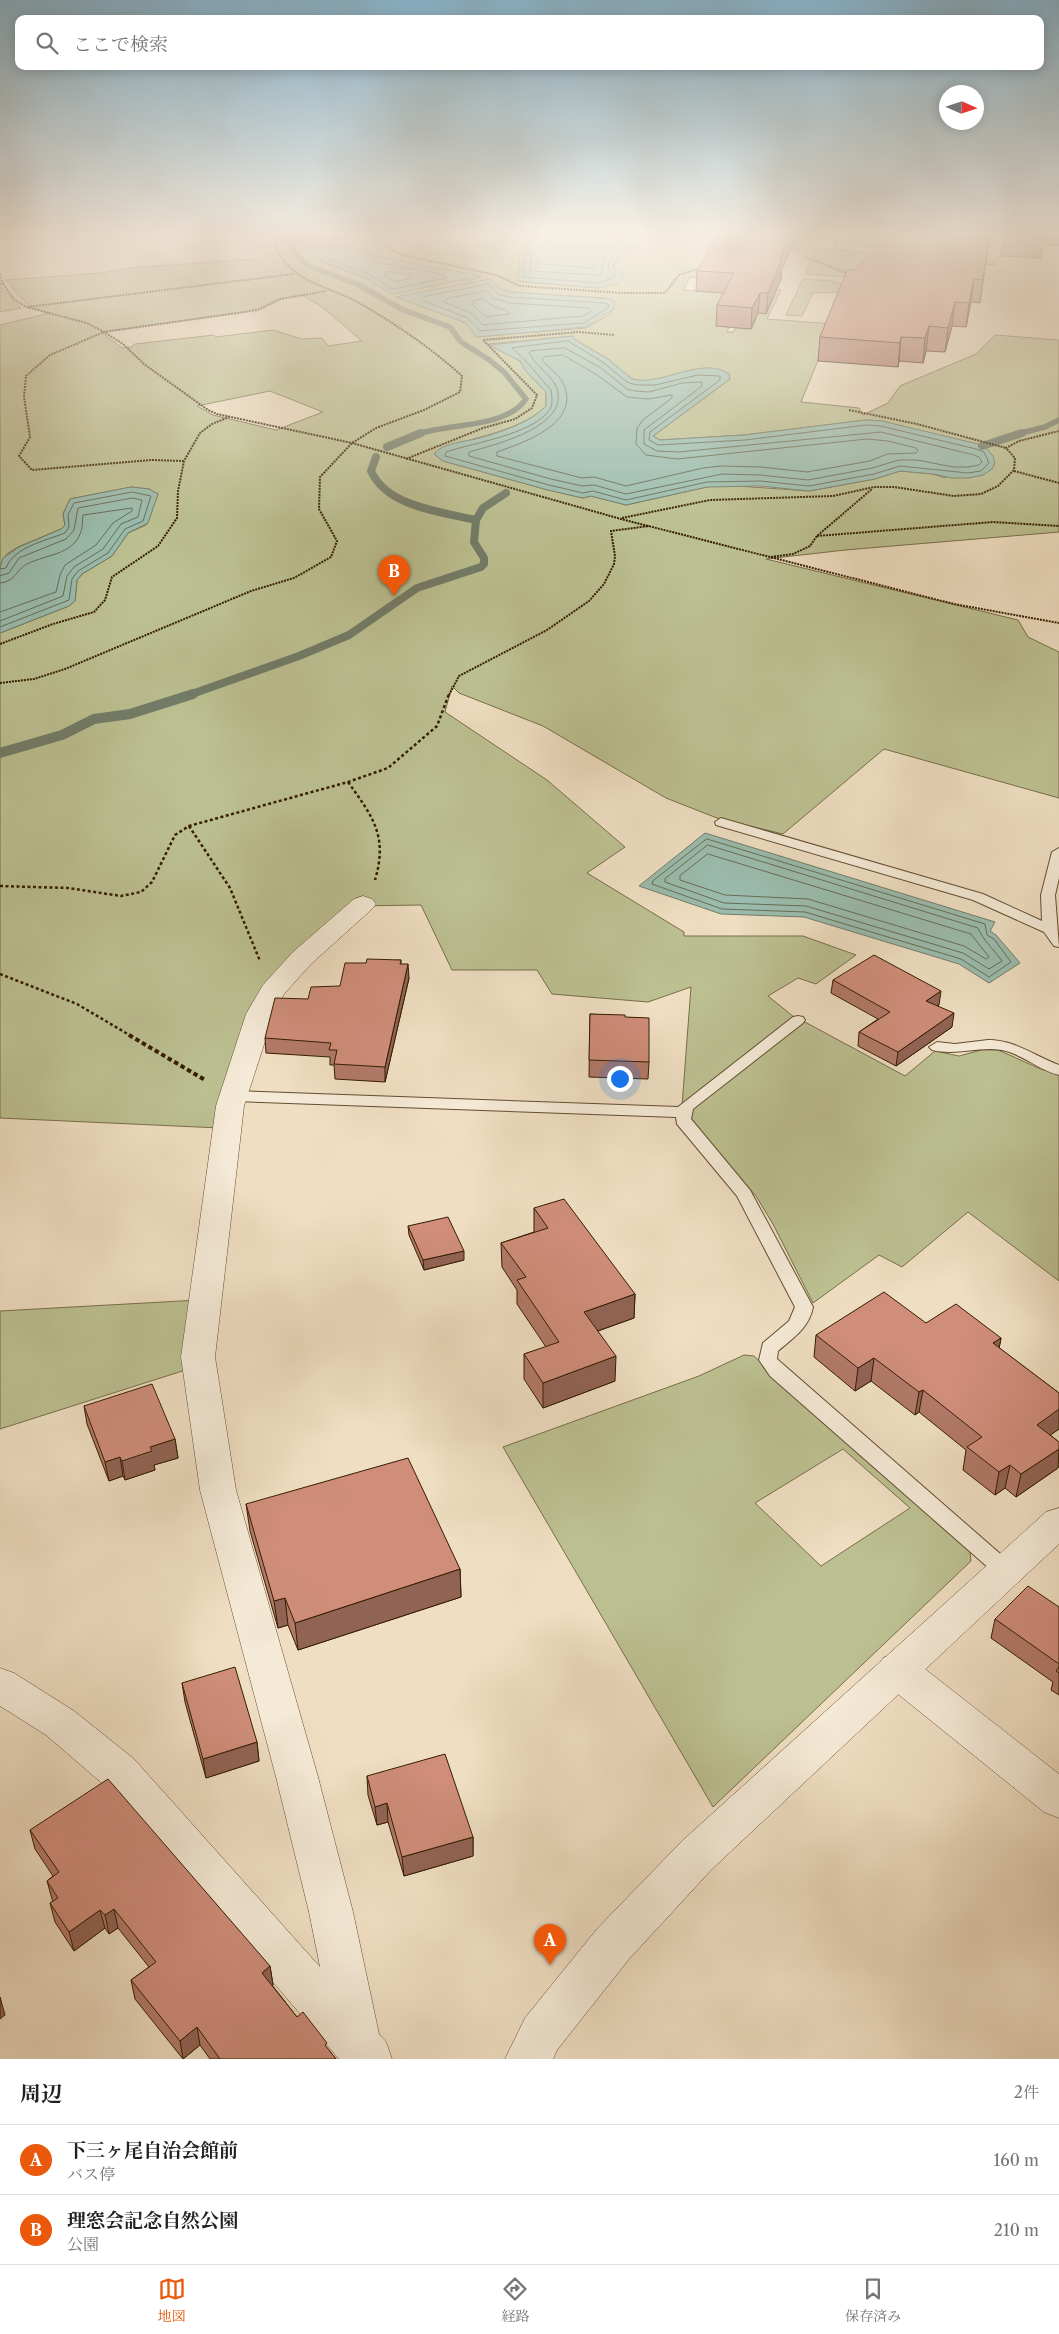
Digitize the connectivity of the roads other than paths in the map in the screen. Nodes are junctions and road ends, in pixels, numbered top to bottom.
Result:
1 (721, 822) dead end
2 (1059, 852) edge
3 (364, 904) road end
4 (1049, 929) junction
5 (1059, 943) edge
6 (798, 1020) dead end
7 (937, 1047) dead end
8 (1059, 1070) edge
9 (232, 1096) junction
10 (684, 1112) junction
11 (1059, 1522) edge
12 (1006, 1571) junction
13 (897, 1670) junction
14 (0, 1685) edge
15 (1059, 1799) edge
16 (364, 2052) edge
17 (528, 2059) edge

1 - 4 lane
2 - 4 lane
3 - 9 street
4 - 5 lane
6 - 10 lane
7 - 8 lane
9 - 10 lane
9 - 16 street
10 - 12 lane
11 - 12 street
12 - 13 street
13 - 15 street
13 - 17 street
14 - 16 street

